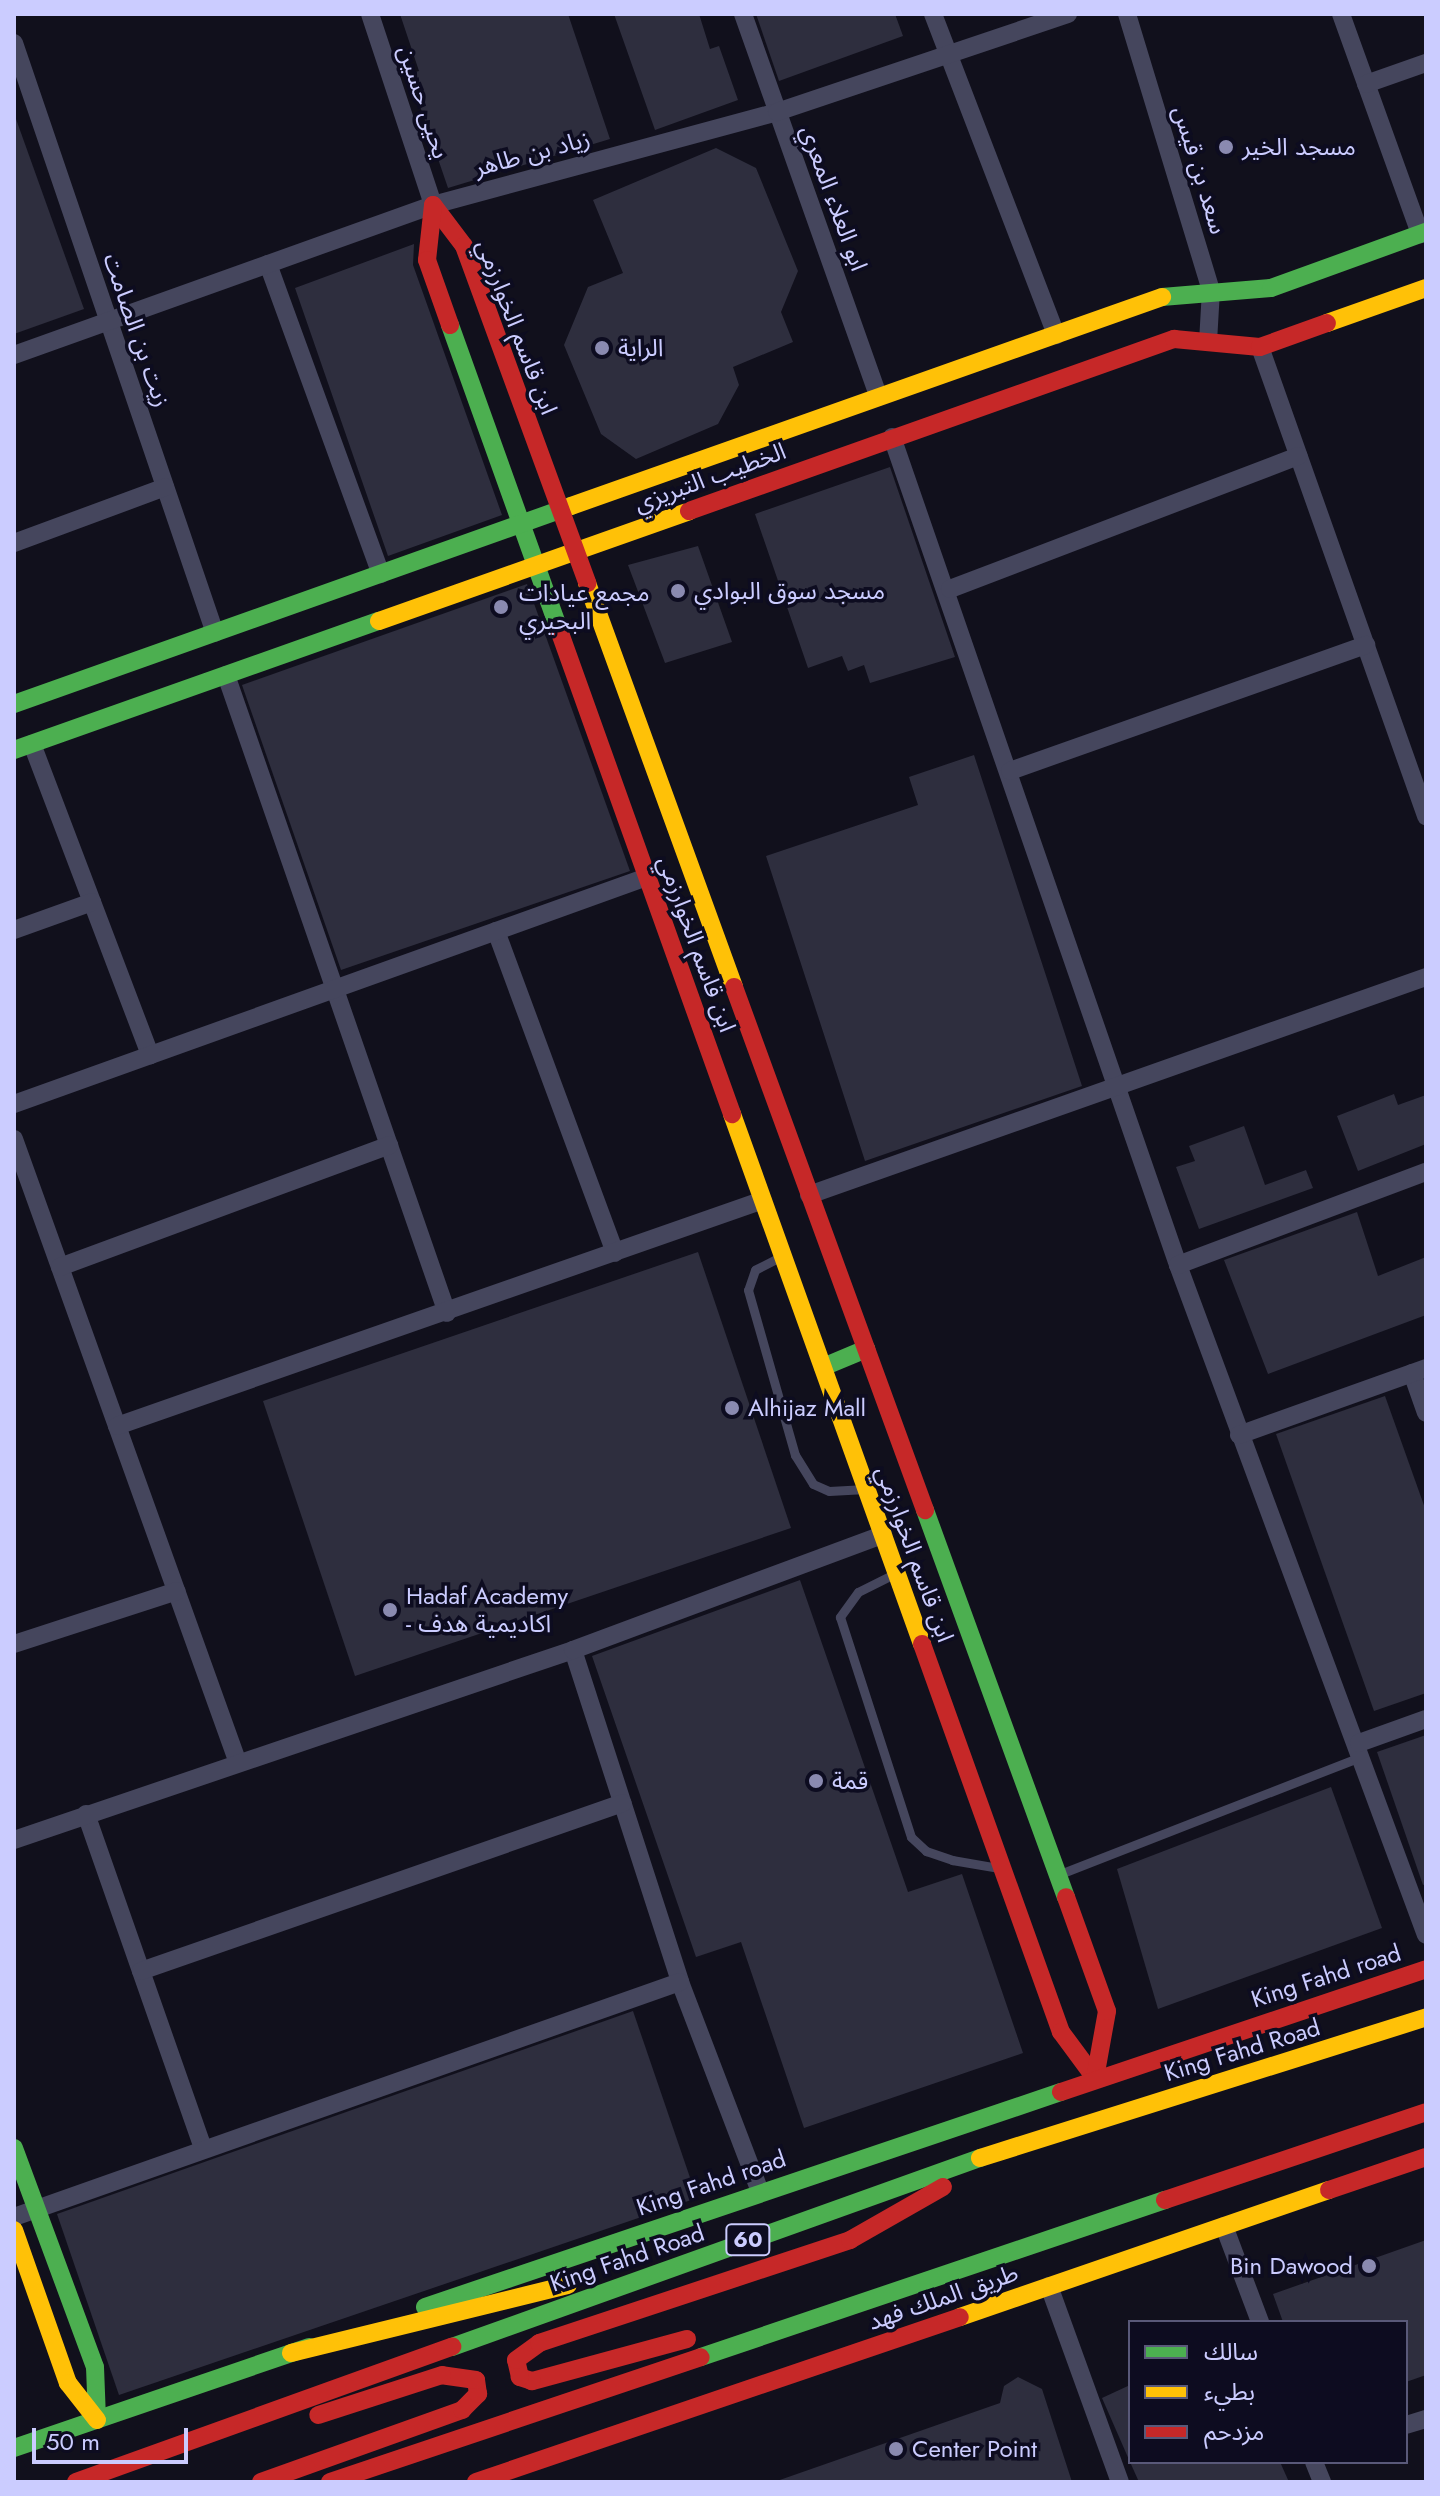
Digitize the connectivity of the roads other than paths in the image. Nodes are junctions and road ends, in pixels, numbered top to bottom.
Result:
1 (370, 14) edge
2 (743, 14) edge
3 (933, 14) edge
4 (1068, 14) edge
5 (1127, 14) edge
6 (1341, 14) edge
7 (14, 43) edge
8 (949, 54) junction
9 (1426, 63) edge
10 (1366, 84) junction
11 (777, 112) junction
12 (433, 205) junction
13 (1423, 233) edge
14 (268, 264) junction
15 (1426, 288) edge
16 (1211, 290) junction
17 (109, 321) junction
18 (1056, 335) junction
19 (1208, 342) junction
20 (1260, 347) junction
21 (14, 355) edge
22 (879, 397) junction
23 (892, 437) junction
24 (1298, 456) junction
25 (165, 487) junction
26 (560, 511) junction
27 (521, 524) junction
28 (14, 543) edge
29 (575, 551) junction
30 (536, 565) junction
31 (381, 574) junction
32 (950, 589) junction
33 (215, 633) junction
34 (1366, 645) junction
35 (226, 675) junction
36 (14, 704) edge
37 (23, 747) edge
38 (1010, 771) junction
39 (1426, 816) edge
40 (647, 877) junction
41 (92, 902) junction
42 (14, 930) edge
43 (496, 931) junction
44 (1426, 977) edge
45 (335, 989) junction
46 (150, 1055) junction
47 (1116, 1089) junction
48 (14, 1104) edge
49 (14, 1139) edge
50 (389, 1145) junction
51 (1426, 1172) edge
52 (809, 1195) junction
53 (763, 1200) junction
54 (615, 1253) junction
55 (783, 1255) junction
56 (1178, 1265) junction
57 (60, 1267) junction
58 (447, 1313) junction
59 (866, 1349) junction
60 (823, 1367) junction
61 (1419, 1370) edge
62 (1426, 1413) edge
63 (117, 1426) junction
64 (1239, 1435) junction
65 (866, 1489) junction
66 (883, 1535) junction
67 (897, 1573) junction
68 (177, 1591) junction
69 (14, 1644) edge
70 (573, 1650) junction
71 (1426, 1719) edge
72 (1362, 1749) junction
73 (237, 1760) junction
74 (623, 1803) junction
75 (86, 1814) junction
76 (14, 1840) edge
77 (1002, 1869) junction
78 (1057, 1875) junction
79 (1426, 1935) edge
80 (1426, 1969) edge
81 (141, 1971) junction
82 (680, 1982) junction
83 (1426, 2010) edge
84 (1426, 2017) edge
85 (1370, 2035) junction
86 (1095, 2078) junction
87 (1426, 2112) edge
88 (1015, 2146) junction
89 (14, 2148) edge
90 (203, 2149) junction
91 (1426, 2157) edge
92 (760, 2192) junction
93 (36, 2209) junction
94 (14, 2217) edge
95 (1224, 2226) junction
96 (14, 2230) edge
97 (750, 2240) junction
98 (1009, 2253) junction
99 (1049, 2286) junction
100 (1259, 2320) edge
101 (291, 2353) junction
102 (97, 2420) junction
103 (14, 2448) edge
104 (79, 2482) edge
105 (261, 2482) edge
106 (330, 2482) edge
107 (476, 2482) edge
108 (1120, 2482) edge

1 - 12 street, يحيى حسين
2 - 11 street, ابو العلاء المعري
3 - 8 street
4 - 8 street, زياد بن طاهر
5 - 16 street, سعد بن قيس
6 - 10 street
7 - 17 street, زيت بن الصامت
8 - 11 street, زياد بن طاهر
8 - 18 street
9 - 10 street
10 - 13 street
11 - 12 street, زياد بن طاهر
11 - 22 street, ابو العلاء المعري
12 - 14 street, زياد بن طاهر
12 - 26 main road, ابن قاسم الخوارزمي
12 - 27 main road, ابن قاسم الخوارزمي
13 - 16 main road, الخطيب التبريزي
14 - 17 street, زياد بن طاهر
14 - 31 street
15 - 20 main road, الخطيب التبريزي
16 - 18 main road, الخطيب التبريزي
16 - 19 street, سعد بن قيس
17 - 21 street, زياد بن طاهر
17 - 25 street, زيت بن الصامت
18 - 22 main road, الخطيب التبريزي
19 - 20 main road, الخطيب التبريزي
19 - 23 main road, الخطيب التبريزي
20 - 24 street
22 - 26 main road, الخطيب التبريزي
23 - 29 main road, الخطيب التبريزي
23 - 32 street
24 - 32 street
24 - 34 street
25 - 28 street
25 - 33 street, زيت بن الصامت
26 - 27 main road, الخطيب التبريزي
26 - 29 main road, ابن قاسم الخوارزمي
27 - 30 main road, ابن قاسم الخوارزمي
27 - 31 main road, الخطيب التبريزي
29 - 30 main road, الخطيب التبريزي
29 - 52 main road, ابن قاسم الخوارزمي
30 - 35 main road, الخطيب التبريزي
30 - 40 main road, ابن قاسم الخوارزمي
31 - 33 main road, الخطيب التبريزي
32 - 38 street
33 - 36 main road, الخطيب التبريزي
34 - 38 street
34 - 39 street
35 - 37 main road, الخطيب التبريزي
35 - 45 street
37 - 41 street
38 - 47 street
40 - 43 street
40 - 53 main road, ابن قاسم الخوارزمي
41 - 42 street
41 - 46 street
43 - 45 street
43 - 54 street
44 - 47 street
45 - 46 street
45 - 50 street
46 - 48 street
47 - 52 street
47 - 56 street
49 - 57 street
50 - 57 street
50 - 58 street
51 - 56 street
52 - 59 main road, ابن قاسم الخوارزمي
53 - 54 street
53 - 55 main road, ابن قاسم الخوارزمي
54 - 58 street
55 - 60 main road, ابن قاسم الخوارزمي
55 - 65 lane
56 - 64 street
57 - 63 street
58 - 63 street
59 - 60 main road
59 - 78 main road, ابن قاسم الخوارزمي
60 - 65 main road, ابن قاسم الخوارزمي
61 - 62 street
61 - 64 street
63 - 68 street
64 - 72 street
65 - 66 main road, ابن قاسم الخوارزمي
66 - 67 main road, ابن قاسم الخوارزمي
66 - 70 street
67 - 77 main road, ابن قاسم الخوارزمي
67 - 77 lane
68 - 69 street
68 - 73 street
70 - 73 street
70 - 74 street
71 - 72 street
72 - 78 lane
72 - 79 street
73 - 75 street
74 - 81 street
74 - 82 street
75 - 76 street
75 - 81 street
77 - 86 main road, ابن قاسم الخوارزمي
78 - 86 main road, ابن قاسم الخوارزمي
80 - 86 main road, King Fahd road
81 - 90 street
82 - 90 street
82 - 92 street
83 - 85 main road
84 - 85 main road, King Fahd Road / 60
85 - 88 main road, King Fahd Road / 60
86 - 92 main road, King Fahd road
87 - 98 main road
88 - 97 main road, King Fahd Road / 60
88 - 98 main road
89 - 93 main road
90 - 93 street
91 - 95 main road, طريق الملك فهد
92 - 101 main road, King Fahd road
93 - 94 street
93 - 102 main road
95 - 99 main road, طريق الملك فهد
95 - 100 street
96 - 102 main road
97 - 101 main road
97 - 104 main road, King Fahd Road / 60
98 - 106 main road
99 - 107 main road, طريق الملك فهد
99 - 108 street
101 - 102 main road, King Fahd road
102 - 103 main road, King Fahd road
104 - 105 main road

